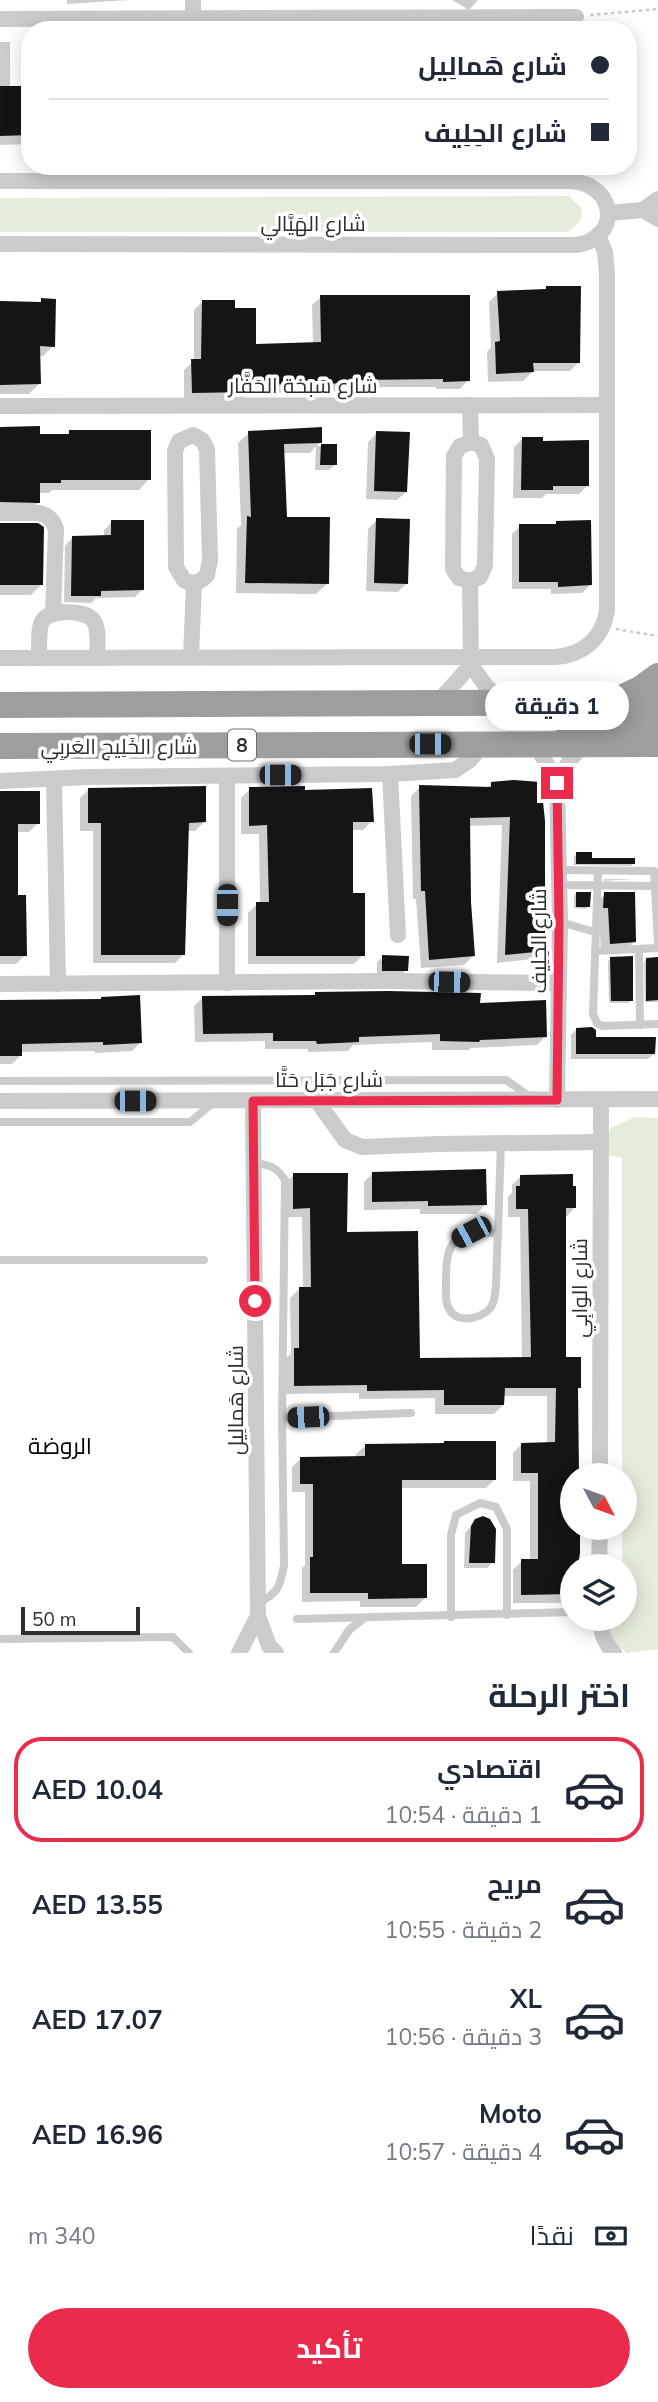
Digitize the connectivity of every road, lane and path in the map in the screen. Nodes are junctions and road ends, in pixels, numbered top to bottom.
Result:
1 (193, 0) edge
2 (503, 0) edge
3 (658, 9) edge
4 (503, 17) junction
5 (576, 17) joint
6 (0, 19) edge
7 (193, 19) junction
8 (0, 181) edge
9 (658, 199) edge
10 (643, 210) junction
11 (608, 213) junction
12 (658, 219) edge
13 (598, 235) junction
14 (0, 244) edge
15 (470, 405) junction
16 (607, 405) junction
17 (0, 406) edge
18 (195, 406) junction
19 (193, 435) junction
20 (471, 442) junction
21 (0, 513) edge
22 (470, 581) junction
23 (194, 583) junction
24 (53, 613) junction
25 (603, 628) junction
26 (658, 636) edge
27 (191, 657) junction
28 (0, 658) edge
29 (39, 658) junction
30 (97, 658) junction
31 (471, 661) junction
32 (658, 677) edge
33 (613, 702) junction
34 (658, 702) edge
35 (437, 703) junction
36 (503, 703) junction
37 (0, 705) edge
38 (658, 724) edge
39 (495, 743) junction
40 (536, 743) junction
41 (585, 743) junction
42 (626, 744) junction
43 (658, 744) edge
44 (0, 746) edge
45 (658, 759) edge
46 (390, 774) junction
47 (227, 776) junction
48 (54, 779) junction
49 (0, 781) edge
50 (557, 783) junction
51 (598, 871) junction
52 (559, 878) junction
53 (599, 886) junction
54 (655, 886) junction
55 (559, 922) junction
56 (595, 932) junction
57 (398, 935) dead end
58 (658, 946) edge
59 (639, 949) junction
60 (595, 951) junction
61 (228, 982) junction
62 (559, 983) junction
63 (0, 984) edge
64 (58, 984) junction
65 (658, 1024) edge
66 (640, 1025) junction
67 (0, 1081) edge
68 (658, 1099) edge
69 (534, 1100) junction
70 (557, 1100) junction
71 (601, 1100) junction
72 (0, 1101) edge
73 (216, 1101) junction
74 (253, 1101) junction
75 (317, 1101) junction
76 (0, 1122) edge
77 (601, 1142) junction
78 (500, 1144) junction
79 (254, 1163) junction
80 (498, 1233) junction
81 (0, 1260) edge
82 (204, 1261) dead end
83 (411, 1413) dead end
84 (282, 1418) junction
85 (600, 1463) edge
86 (258, 1610) junction
87 (560, 1613) edge
88 (507, 1615) junction
89 (451, 1617) junction
90 (297, 1619) dead end
91 (363, 1619) junction
92 (601, 1631) edge
93 (0, 1639) edge
94 (189, 1653) edge
95 (239, 1653) edge
96 (276, 1653) edge
97 (334, 1653) edge
98 (614, 1653) edge

1 - 7 street
2 - 4 street
3 - 5 path
4 - 5 street
4 - 7 street
6 - 7 street
8 - 11 street, شارع الهَيَّالي
9 - 10 street
10 - 11 street
10 - 12 street
11 - 13 street
13 - 14 street, شارع الهَيَّالي
13 - 16 street
15 - 16 street, شارع سَبخة الحَفَّار
15 - 18 street, شارع سَبخة الحَفَّار
15 - 20 street
16 - 25 street
17 - 18 street, شارع سَبخة الحَفَّار
18 - 19 street
19 - 23 street
19 - 23 street
20 - 22 street
20 - 22 street
21 - 24 street
22 - 31 street
23 - 27 street
24 - 29 street
24 - 30 street
25 - 26 path
25 - 31 street
27 - 30 street
27 - 31 street
28 - 29 street
29 - 30 street
31 - 35 street
31 - 36 street
32 - 33 highway
33 - 34 highway, شارع الخَلِيج العَربِي / 8
33 - 36 highway, شارع الخَلِيج العَربِي / 8
35 - 36 highway, شارع الخَلِيج العَربِي / 8
35 - 37 highway, شارع الخَلِيج العَربِي / 8
38 - 39 highway
39 - 40 highway, شارع الخَلِيج العَربِي / 8
39 - 44 highway, شارع الخَلِيج العَربِي / 8
39 - 46 street
40 - 41 highway, شارع الخَلِيج العَربِي / 8
40 - 50 street, شارع الحِلِيف
41 - 42 highway, شارع الخَلِيج العَربِي / 8
41 - 50 street
42 - 43 highway, شارع الخَلِيج العَربِي / 8
42 - 45 highway
46 - 47 street
46 - 57 street
47 - 48 street
47 - 61 street
48 - 49 street
48 - 64 street, شارع الخَلِيج العَربِي
50 - 52 street, شارع الحِلِيف
51 - 52 lane
51 - 53 lane
51 - 54 lane
52 - 53 lane
52 - 55 street, شارع الحِلِيف
53 - 54 lane
53 - 56 lane
54 - 58 lane
55 - 56 lane
55 - 62 street, شارع الحِلِيف
56 - 60 lane
58 - 59 lane
59 - 60 lane
59 - 66 lane
60 - 66 lane
61 - 62 street
61 - 64 street
62 - 70 street, شارع الحِلِيف
63 - 64 street
65 - 66 lane
67 - 69 lane
68 - 71 street, شارع جَبَل حَتَّا
69 - 70 street, شارع جَبَل حَتَّا
69 - 75 street, شارع جَبَل حَتَّا
70 - 71 street, شارع جَبَل حَتَّا
71 - 77 street, شارع الوابِي
72 - 73 street, شارع جَبَل حَتَّا
73 - 74 street, شارع جَبَل حَتَّا
73 - 76 lane
74 - 75 street, شارع جَبَل حَتَّا
74 - 79 street, شارع هَمالِيل
75 - 78 street
77 - 78 street
77 - 85 street, شارع الوابِي
78 - 80 lane
79 - 84 lane
79 - 86 street, شارع هَمالِيل
80 - 80 lane
81 - 82 lane
83 - 84 lane
84 - 86 lane
86 - 95 street, شارع هَمالِيل
86 - 96 street, شارع هَمالِيل
87 - 88 lane
88 - 89 lane
88 - 89 lane
89 - 91 lane
90 - 91 lane
91 - 97 lane
92 - 98 street
93 - 94 lane

